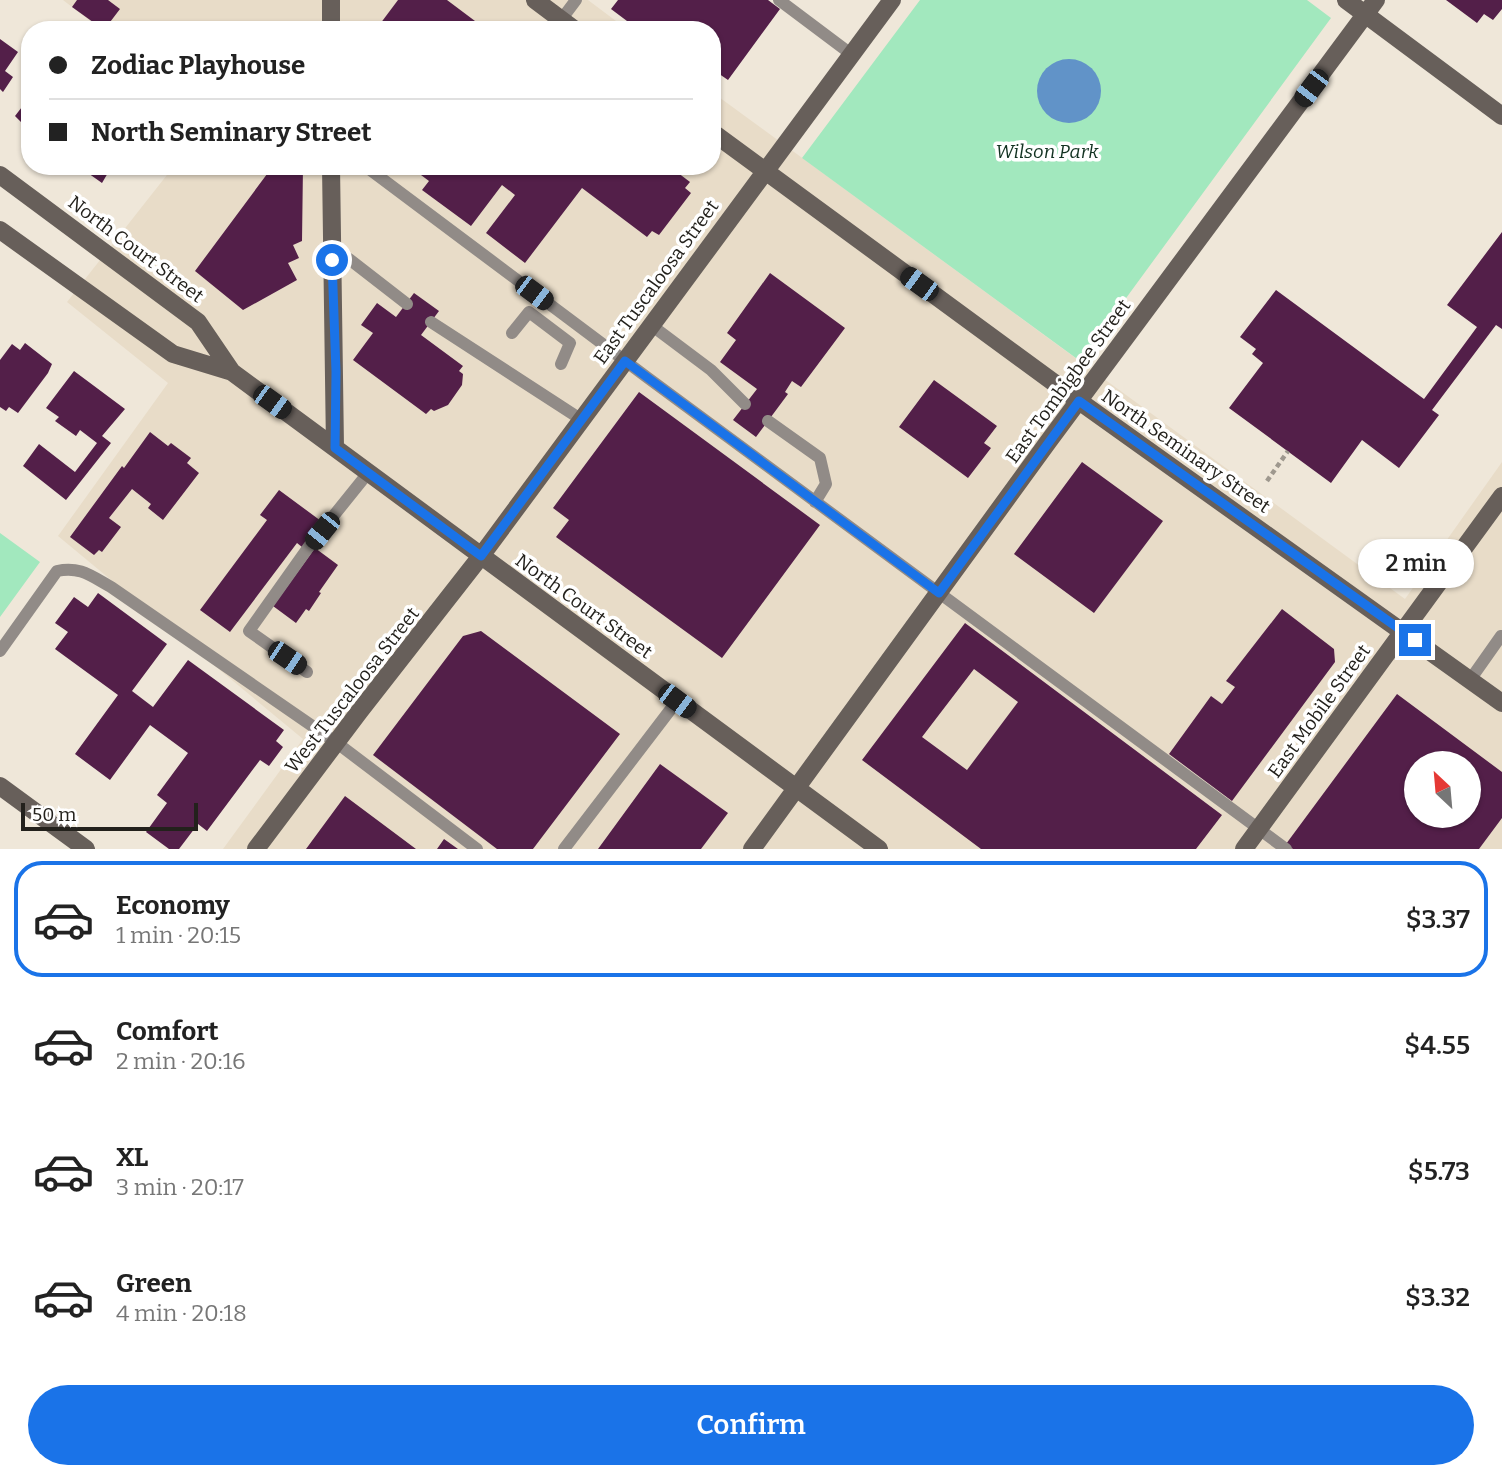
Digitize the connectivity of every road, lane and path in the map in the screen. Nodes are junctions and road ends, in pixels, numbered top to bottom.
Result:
1 (331, 0) edge
2 (535, 0) edge
3 (576, 0) edge
4 (779, 0) edge
5 (892, 0) edge
6 (1346, 0) edge
7 (1371, 7) edge
8 (331, 21) edge
9 (563, 21) edge
10 (569, 21) edge
11 (851, 54) junction
12 (1502, 116) edge
13 (721, 139) edge
14 (764, 171) junction
15 (0, 175) edge
16 (331, 175) edge
17 (377, 175) edge
18 (0, 229) edge
19 (332, 260) junction
20 (407, 303) dead end
21 (431, 322) dead end
22 (651, 325) junction
23 (512, 333) dead end
24 (625, 361) junction
25 (561, 364) dead end
26 (232, 372) junction
27 (1079, 401) junction
28 (746, 404) dead end
29 (582, 420) junction
30 (768, 421) dead end
31 (335, 448) junction
32 (1288, 451) dead end
33 (368, 472) junction
34 (1267, 481) dead end
35 (1502, 496) edge
36 (815, 502) junction
37 (481, 556) junction
38 (939, 593) junction
39 (1403, 631) junction
40 (1502, 636) edge
41 (0, 651) edge
42 (307, 672) dead end
43 (1470, 680) junction
44 (677, 701) junction
45 (1502, 703) edge
46 (337, 743) junction
47 (0, 786) edge
48 (796, 788) junction
49 (1258, 829) junction
50 (86, 849) edge
51 (256, 849) edge
52 (477, 849) edge
53 (565, 849) edge
54 (752, 849) edge
55 (879, 849) edge
56 (1244, 849) edge
57 (1286, 849) edge

1 - 8 street
2 - 9 street
3 - 10 lane
4 - 11 lane
5 - 11 street, East Tuscaloosa Street
6 - 7 street
7 - 12 street
7 - 27 street, East Tombigbee Street
11 - 14 street, East Tuscaloosa Street
13 - 14 street, North Seminary Street
14 - 22 street, East Tuscaloosa Street
14 - 27 street, North Seminary Street
15 - 26 street, North Court Street
16 - 19 street
17 - 24 lane
18 - 26 street, North Court Street
19 - 20 lane
19 - 31 street
21 - 29 lane
22 - 24 street, East Tuscaloosa Street
22 - 28 lane
23 - 25 lane
24 - 29 street, East Tuscaloosa Street
24 - 36 lane
26 - 31 street, North Court Street
27 - 38 street, East Tombigbee Street
27 - 39 street, North Seminary Street
29 - 37 street, East Tuscaloosa Street
30 - 36 lane
31 - 33 street, North Court Street
32 - 34 path
33 - 37 street, North Court Street
33 - 42 lane
35 - 39 street, East Mobile Street
36 - 38 lane
37 - 44 street, North Court Street
37 - 46 street, West Tuscaloosa Street
38 - 48 street, East Tombigbee Street
38 - 49 lane
39 - 43 street, North Seminary Street
39 - 49 street, East Mobile Street
40 - 43 lane
41 - 46 lane
43 - 45 street, North Seminary Street
44 - 48 street, North Court Street
44 - 53 lane
46 - 51 street, West Tuscaloosa Street
46 - 52 lane
47 - 50 street
48 - 54 street, East Tombigbee Street
48 - 55 street, North Court Street
49 - 56 street, East Mobile Street
49 - 57 lane

